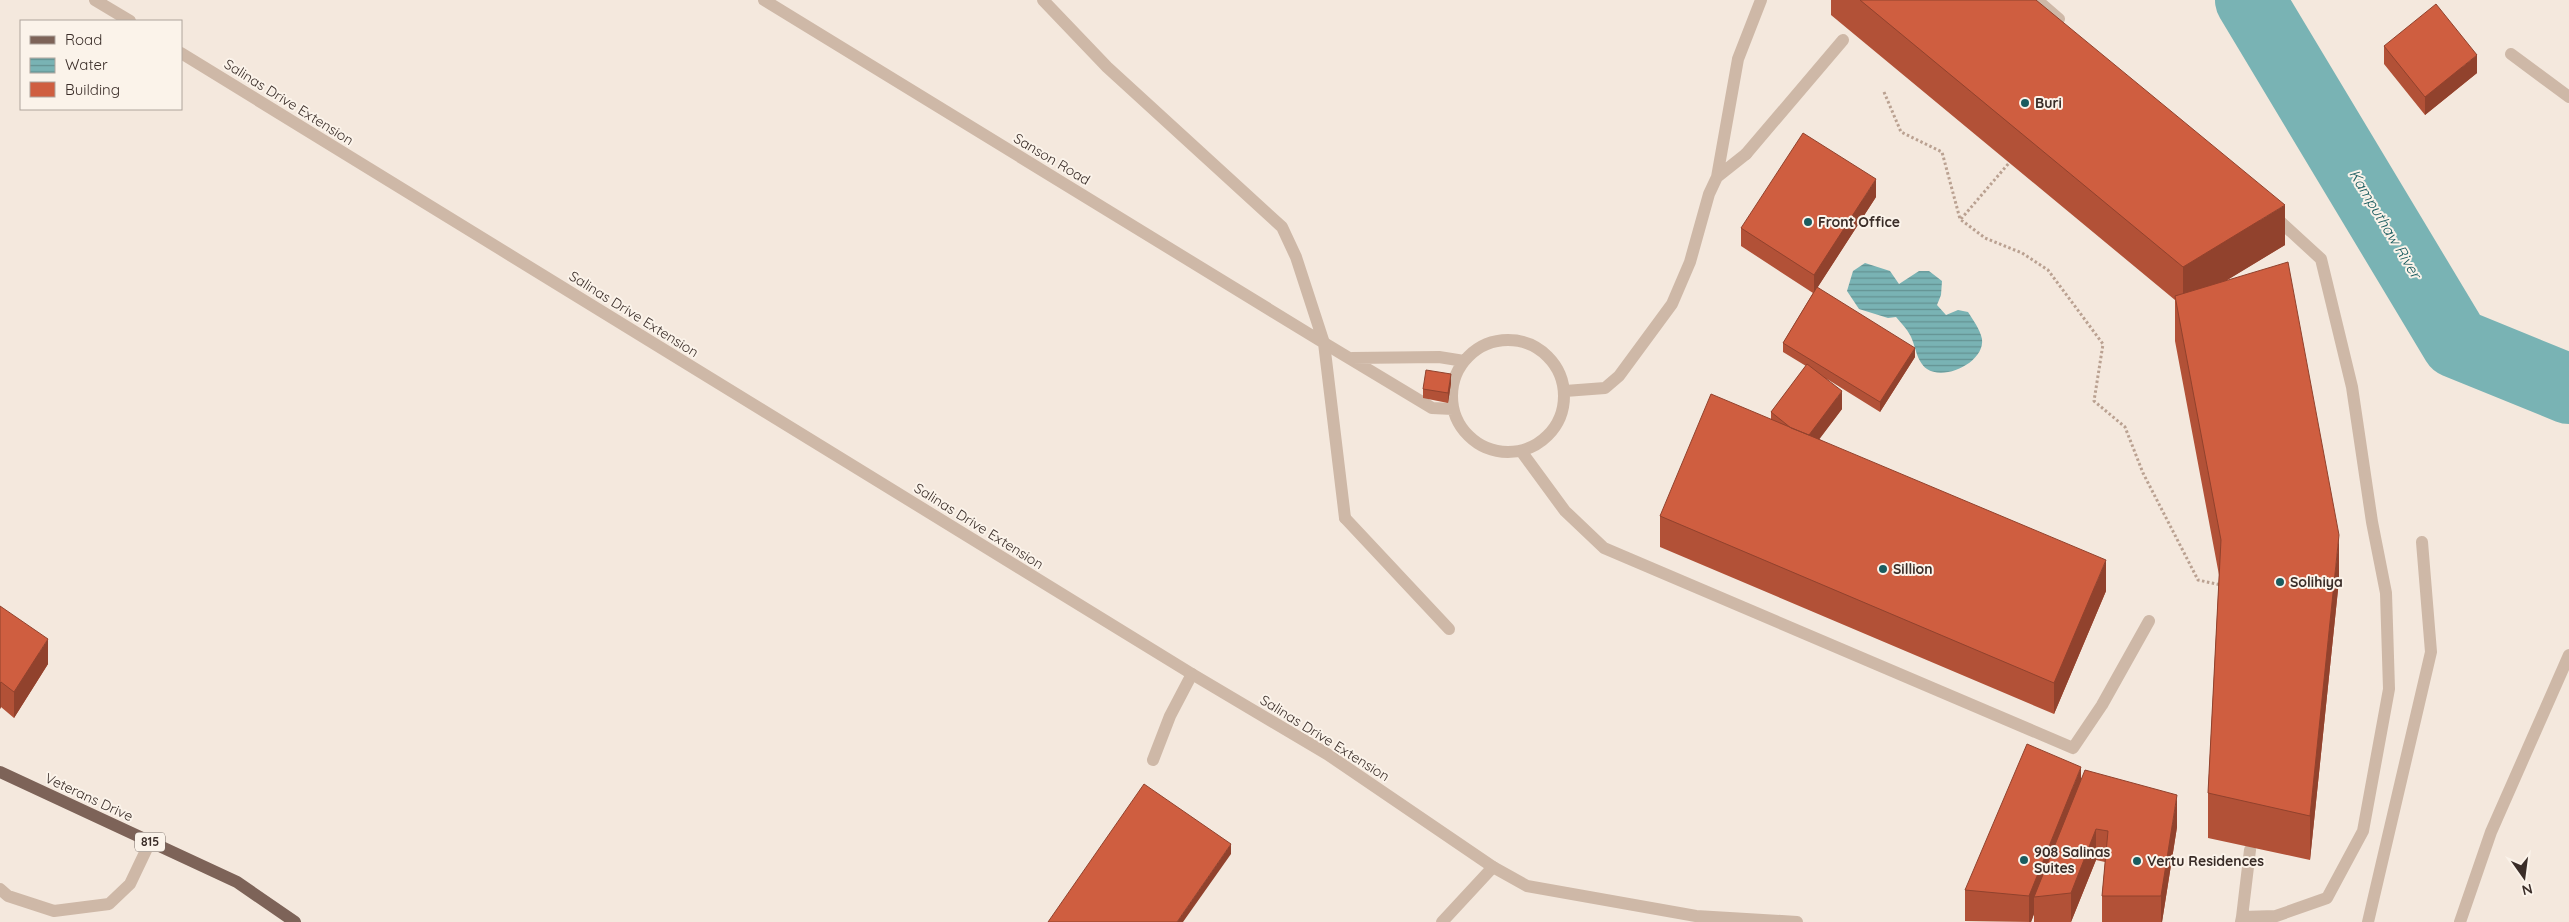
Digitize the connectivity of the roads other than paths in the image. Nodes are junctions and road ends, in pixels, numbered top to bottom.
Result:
1 (95, 0) edge
2 (764, 0) edge
3 (1043, 0) edge
4 (1762, 0) edge
5 (2037, 0) edge
6 (128, 20) edge
7 (2066, 26) edge
8 (1843, 40) dead end
9 (182, 54) edge
10 (2511, 54) dead end
11 (2569, 97) edge
12 (1717, 177) junction
13 (2263, 206) edge
14 (1324, 343) junction
15 (1352, 358) junction
16 (1464, 361) junction
17 (1565, 391) junction
18 (1453, 409) junction
19 (1521, 451) junction
20 (2422, 542) dead end
21 (2149, 621) dead end
22 (1450, 630) dead end
23 (2569, 655) edge
24 (1192, 674) junction
25 (1153, 760) dead end
26 (0, 772) edge
27 (150, 842) junction
28 (2250, 850) dead end
29 (1493, 867) junction
30 (0, 889) edge
31 (1697, 919) edge
32 (2242, 920) edge
33 (295, 922) edge
34 (1442, 922) edge
35 (1797, 922) edge
36 (2368, 922) edge
37 (2460, 922) edge

1 - 6 street
2 - 14 street, Sanson Road
3 - 14 street
4 - 12 street
5 - 7 street
8 - 12 street, bridge
9 - 24 street, Salinas Drive Extension
10 - 11 street
12 - 17 street
13 - 32 street
14 - 15 street, Sanson Road
14 - 22 street
15 - 16 street
15 - 18 street, Sanson Road
16 - 17 street
16 - 18 street
17 - 19 street
18 - 19 street
19 - 21 street
20 - 36 street
23 - 37 street
24 - 25 street
24 - 29 street, Salinas Drive Extension
26 - 27 main road, Veterans Drive / 815
27 - 30 street
27 - 33 main road, Veterans Drive / 815
28 - 32 street
29 - 31 street, Salinas Drive Extension
29 - 34 street
31 - 35 street, Salinas Drive Extension

